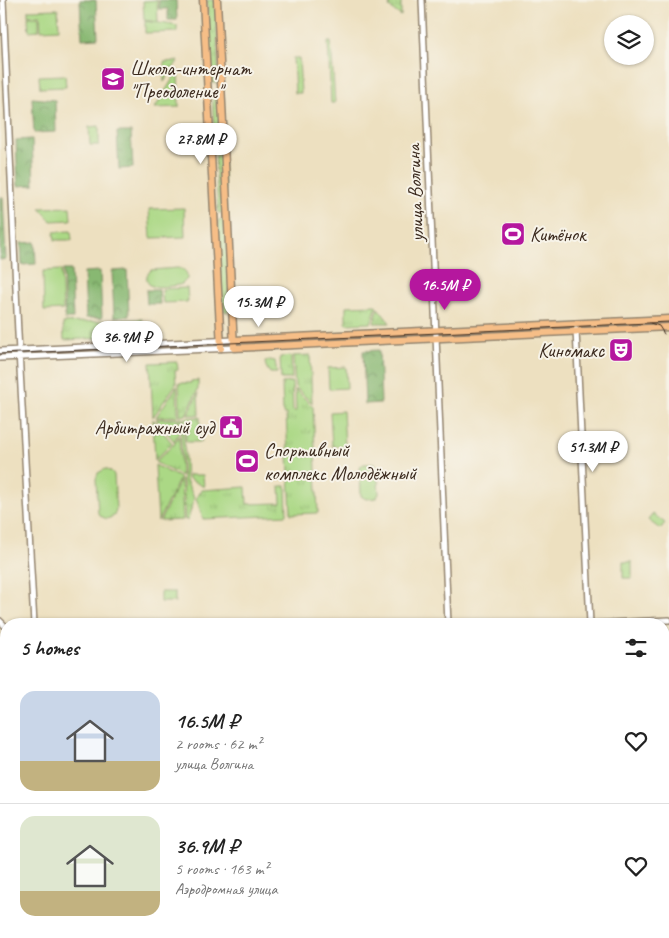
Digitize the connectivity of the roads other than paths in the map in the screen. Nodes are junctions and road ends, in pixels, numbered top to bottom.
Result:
1 (3, 0) edge
2 (203, 0) edge
3 (217, 0) edge
4 (422, 0) edge
5 (232, 309) junction
6 (219, 311) junction
7 (669, 319) edge
8 (576, 323) junction
9 (669, 328) edge
10 (436, 330) junction
11 (576, 332) junction
12 (436, 338) junction
13 (221, 340) junction
14 (234, 340) junction
15 (221, 348) junction
16 (234, 348) junction
17 (19, 350) junction
18 (0, 351) edge
19 (0, 358) edge
20 (19, 358) junction
21 (34, 618) edge
22 (448, 618) edge
23 (590, 618) edge

1 - 17 street
2 - 6 main road
3 - 5 main road
4 - 10 street, улица Волгина
5 - 6 main road
5 - 14 main road
6 - 13 main road
7 - 8 main road
8 - 10 main road
8 - 11 street
9 - 11 main road
10 - 12 street, улица Волгина
10 - 14 main road
11 - 12 main road
11 - 23 street
12 - 16 main road
12 - 22 street, улица Волгина
13 - 14 street
13 - 15 main road
13 - 17 street
14 - 16 main road
15 - 16 street
15 - 20 street
17 - 18 street
17 - 20 street
19 - 20 street
20 - 21 street

